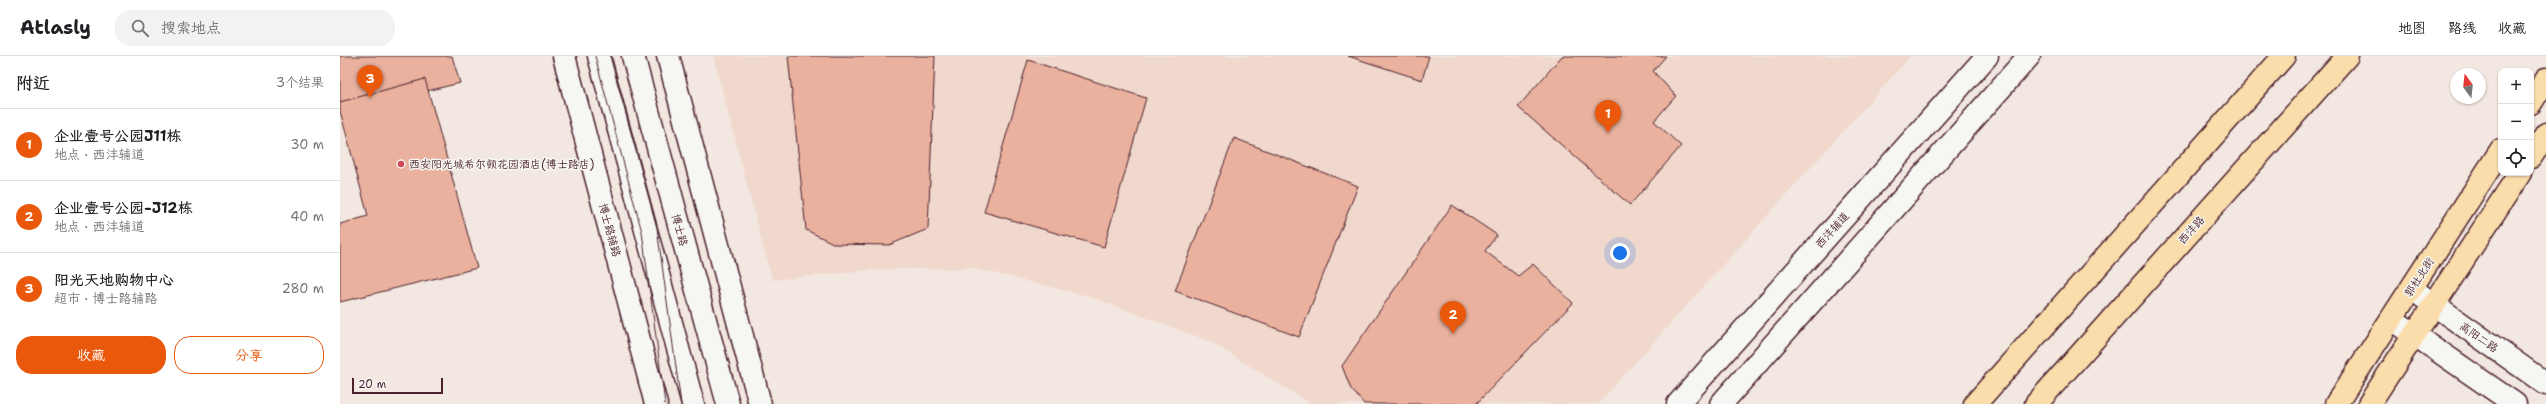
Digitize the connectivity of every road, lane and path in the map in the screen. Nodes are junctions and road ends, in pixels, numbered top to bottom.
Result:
1 (564, 56) edge
2 (599, 56) edge
3 (633, 56) edge
4 (668, 56) edge
5 (1987, 56) edge
6 (2029, 56) edge
7 (2284, 56) edge
8 (2347, 56) edge
9 (2546, 79) edge
10 (2534, 98) edge
11 (2546, 134) edge
12 (2534, 152) edge
13 (2498, 155) edge
14 (2518, 176) edge
15 (2412, 289) junction
16 (2434, 305) junction
17 (2392, 319) junction
18 (2414, 335) junction
19 (2546, 384) edge
20 (656, 404) edge
21 (693, 404) edge
22 (728, 404) edge
23 (760, 404) edge
24 (1678, 404) edge
25 (1721, 404) edge
26 (1975, 404) edge
27 (2036, 404) edge
28 (2336, 404) edge
29 (2369, 404) edge
30 (2515, 404) edge

1 - 20 street, 博士路辅路
2 - 21 street
3 - 22 street, 博士路
4 - 23 street
5 - 24 street, 西沣辅道
6 - 25 street
7 - 26 main road
8 - 27 main road, 西沣路
9 - 10 main road
11 - 12 main road
13 - 15 main road, 郭杜北街
14 - 16 main road
15 - 16 street, 高阳二路
15 - 17 main road, 郭杜北街
16 - 18 main road
16 - 19 street, 高阳二路
17 - 18 street
17 - 28 main road, 郭杜北街
18 - 29 main road
18 - 30 street

